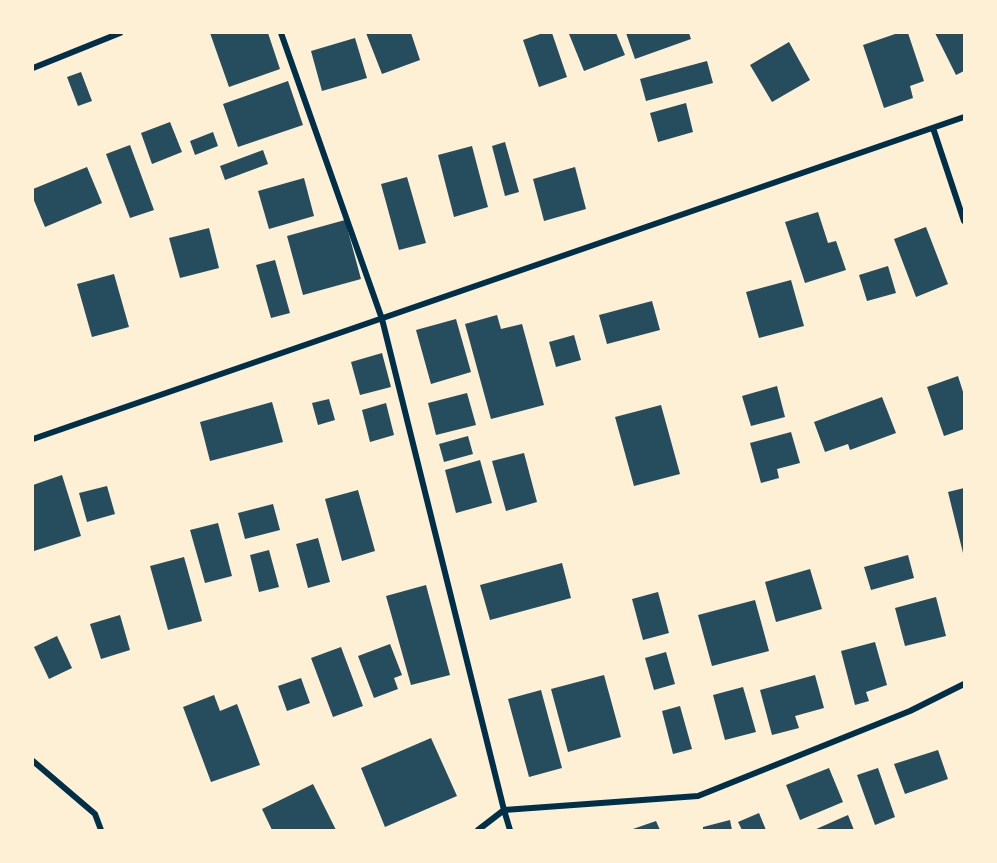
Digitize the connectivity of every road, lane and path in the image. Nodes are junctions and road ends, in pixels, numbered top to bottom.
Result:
1 (120, 33) edge
2 (281, 33) edge
3 (33, 68) edge
4 (964, 117) edge
5 (933, 128) junction
6 (964, 221) edge
7 (382, 318) junction
8 (33, 439) edge
9 (964, 684) edge
10 (33, 761) edge
11 (504, 810) junction
12 (101, 830) edge
13 (478, 830) edge
14 (510, 830) edge

1 - 3 street
2 - 7 street
4 - 5 street
5 - 6 street
5 - 7 street
7 - 8 street
7 - 11 street
9 - 11 street
10 - 12 street
11 - 13 street
11 - 14 street

